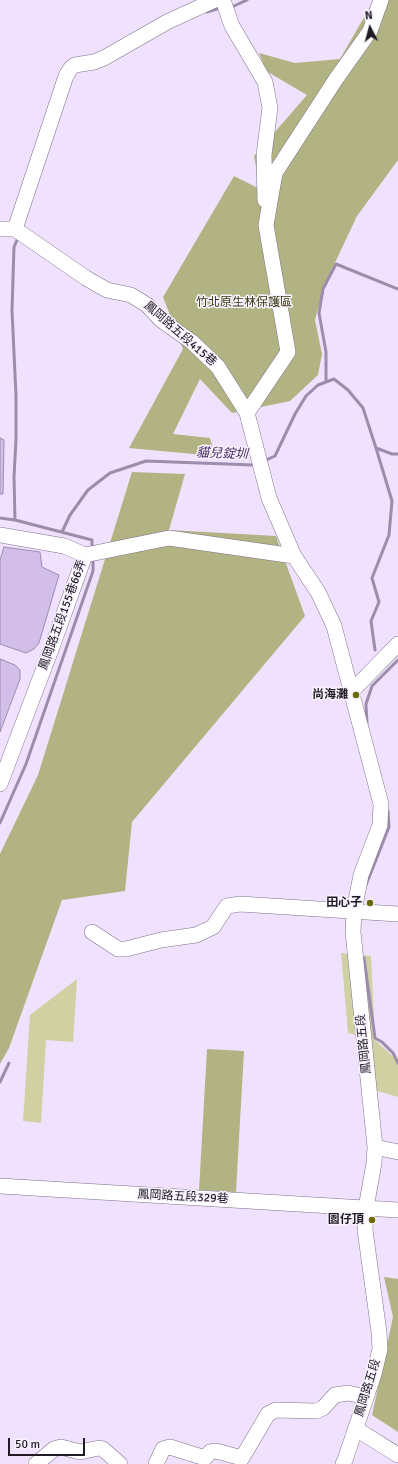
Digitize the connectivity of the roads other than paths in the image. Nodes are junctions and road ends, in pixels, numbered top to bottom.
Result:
1 (215, 0) edge
2 (223, 0) edge
3 (380, 0) edge
4 (266, 225) junction
5 (0, 229) edge
6 (16, 229) junction
7 (247, 413) junction
8 (0, 535) edge
9 (85, 555) junction
10 (294, 556) junction
11 (398, 644) edge
12 (351, 692) junction
13 (0, 784) edge
14 (354, 911) junction
15 (398, 914) edge
16 (92, 932) dead end
17 (375, 1147) junction
18 (398, 1152) edge
19 (0, 1186) edge
20 (366, 1208) junction
21 (398, 1210) edge
22 (366, 1397) junction
23 (356, 1429) junction
24 (398, 1455) edge
25 (242, 1461) edge
26 (36, 1464) edge
27 (120, 1464) edge
28 (156, 1464) edge
29 (343, 1464) edge

1 - 6 street
2 - 4 street
3 - 4 street
4 - 7 street
5 - 6 street
6 - 7 street, 鳳岡路五段415巷
7 - 10 street, 鳳岡路五段415巷
8 - 9 street
9 - 10 street, 鳳岡路五段155巷66弄
9 - 13 street, 鳳岡路五段155巷66弄
10 - 12 street, 鳳岡路五段415巷
11 - 12 street
12 - 14 street, 鳳岡路五段
14 - 15 street
14 - 16 street
14 - 17 street, 鳳岡路五段
17 - 18 street
17 - 20 street, 鳳岡路五段
19 - 20 street, 鳳岡路五段329巷
20 - 21 street, 鳳岡路五段329巷
20 - 22 street, 鳳岡路五段
22 - 23 street, 鳳岡路五段
22 - 25 street
23 - 24 street
23 - 29 street, 鳳岡路五段
25 - 28 street
26 - 27 street

